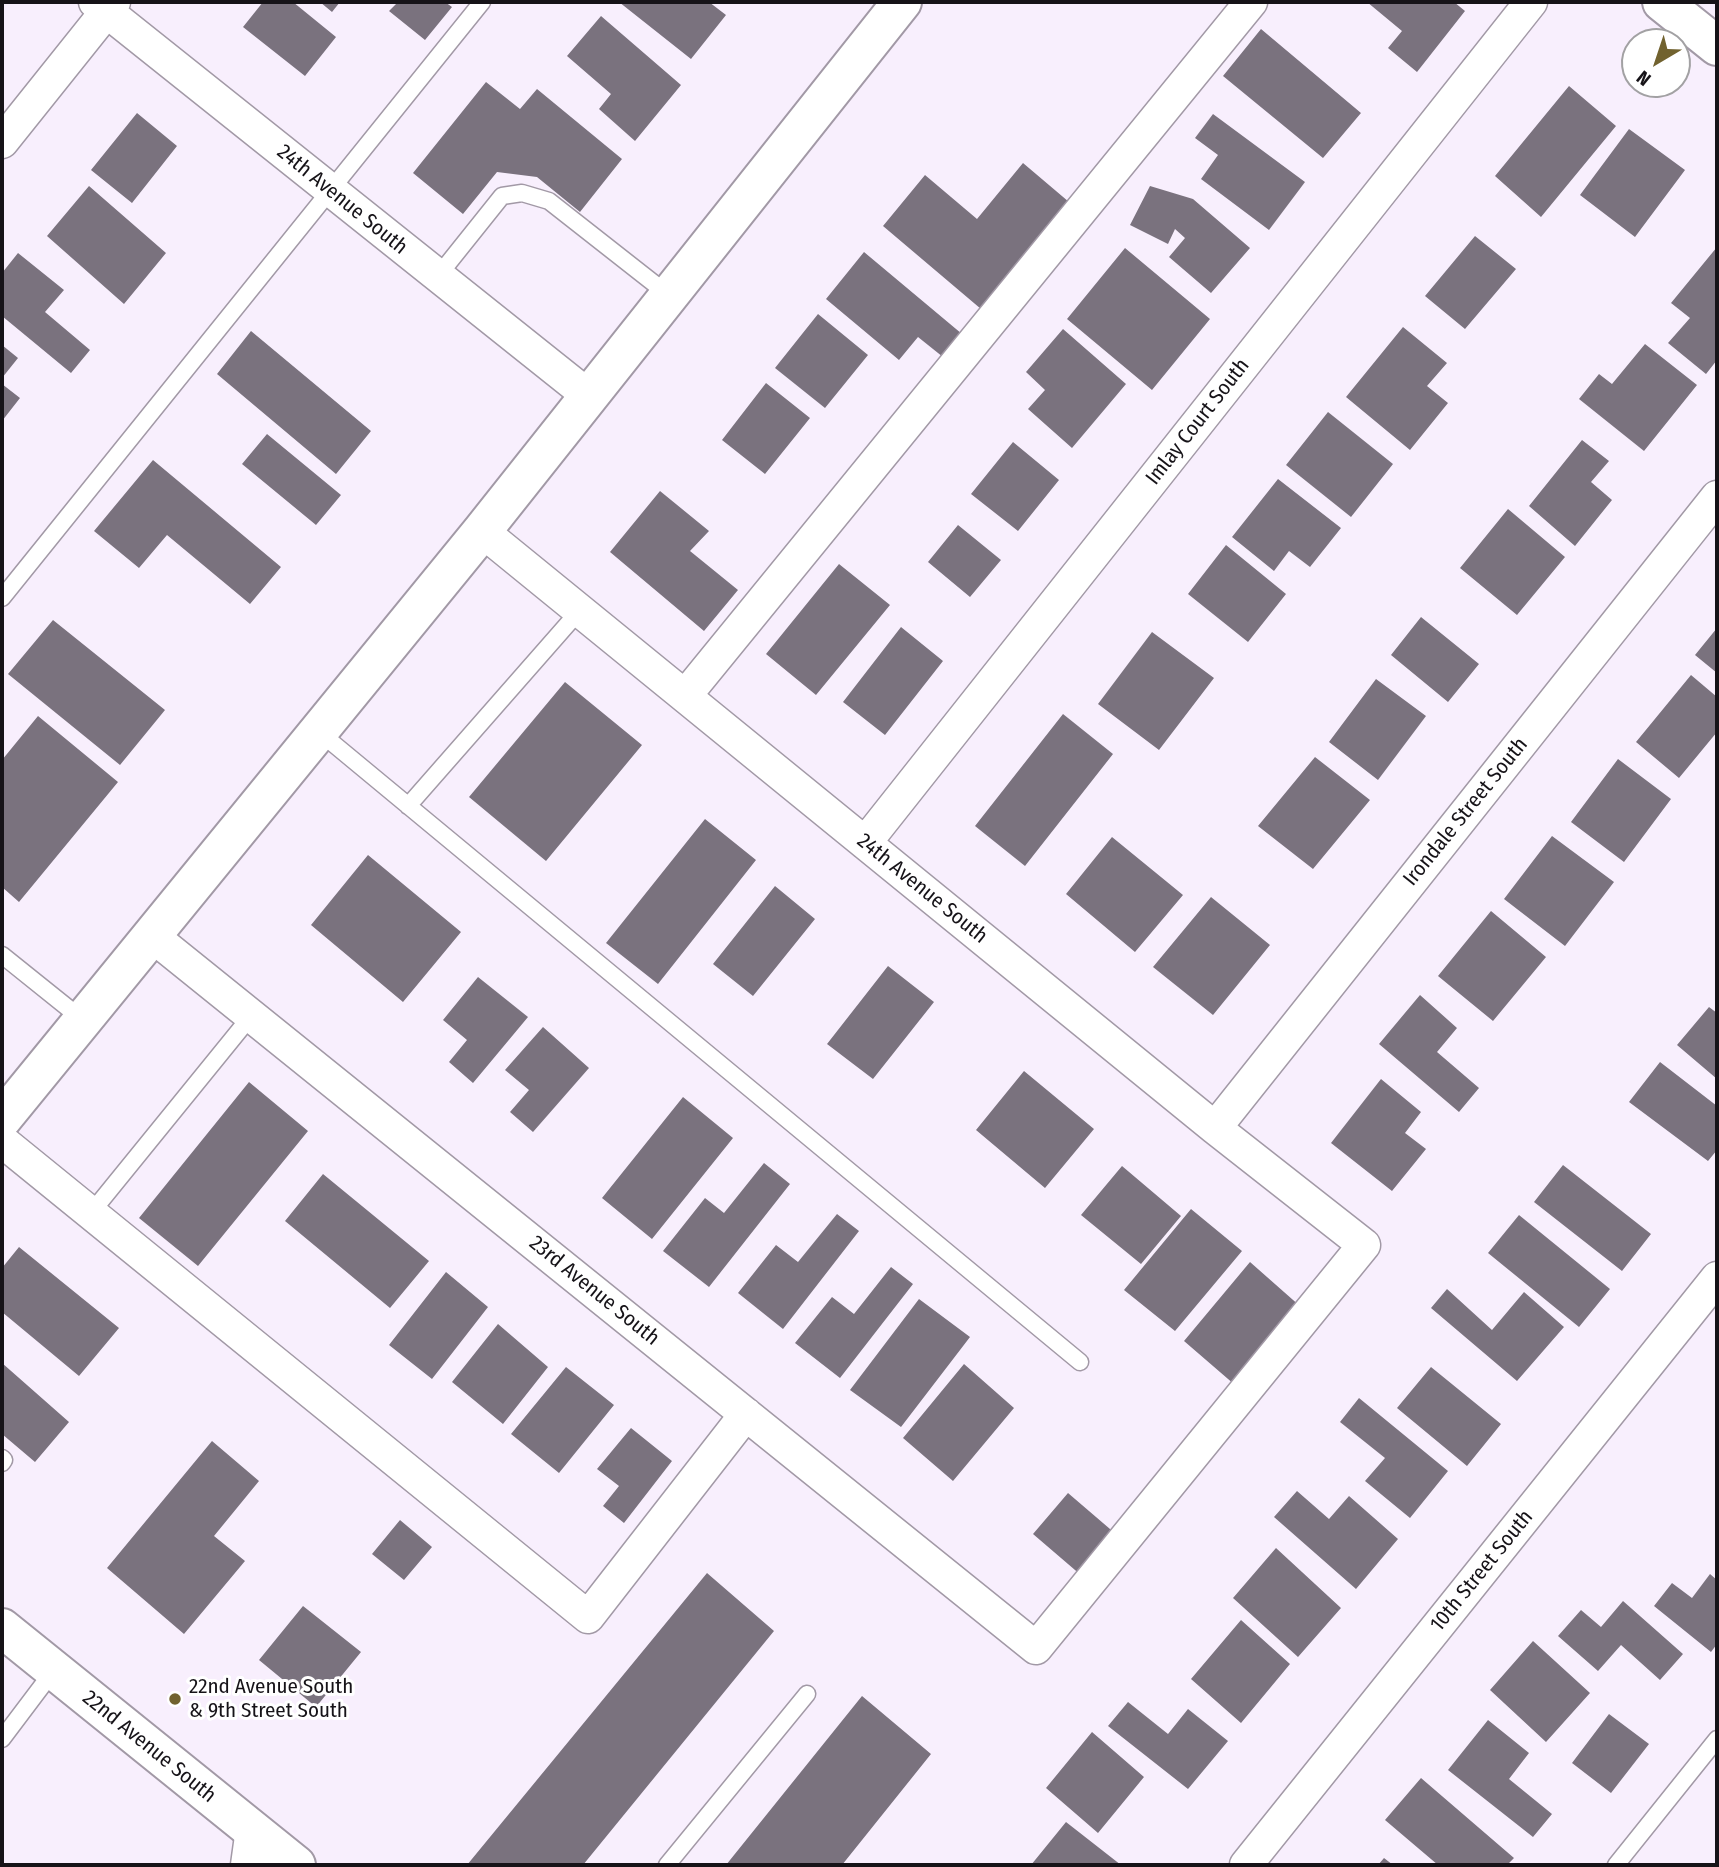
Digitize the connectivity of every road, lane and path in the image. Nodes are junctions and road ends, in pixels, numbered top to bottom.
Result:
1 (482, 2) edge
2 (902, 2) edge
3 (1251, 2) edge
4 (1531, 2) edge
5 (1662, 2) edge
6 (105, 5) edge
7 (1717, 46) edge
8 (2, 142) edge
9 (330, 190) junction
10 (438, 276) junction
11 (670, 296) junction
12 (590, 397) junction
13 (1717, 497) edge
14 (482, 531) junction
15 (2, 598) edge
16 (580, 610) junction
17 (685, 696) junction
18 (318, 731) junction
19 (408, 806) junction
20 (866, 843) junction
21 (151, 935) junction
22 (2, 955) edge
23 (251, 1016) junction
24 (83, 1020) junction
25 (2, 1119) edge
26 (1215, 1128) junction
27 (2, 1141) edge
28 (91, 1213) junction
29 (1717, 1278) edge
30 (1080, 1362) dead end
31 (746, 1414) junction
32 (2, 1628) edge
33 (1036, 1647) joint
34 (54, 1670) junction
35 (807, 1694) dead end
36 (1717, 1739) edge
37 (2, 1740) edge
38 (249, 1847) edge
39 (296, 1865) edge
40 (667, 1865) edge
41 (1246, 1865) edge
42 (1616, 1865) edge

1 - 9 lane
2 - 11 main road
3 - 17 street
4 - 20 street, Imlay Court South
5 - 7 main road
6 - 8 street
6 - 9 street, 24th Avenue South
9 - 10 street, 24th Avenue South
9 - 15 lane
10 - 11 lane
10 - 12 street, 24th Avenue South
11 - 12 main road
12 - 14 main road
13 - 26 street, Irondale Street South
14 - 16 street, 24th Avenue South
14 - 18 main road
16 - 17 street, 24th Avenue South
16 - 19 lane
17 - 20 street, 24th Avenue South
18 - 19 lane
18 - 21 main road
19 - 30 lane
20 - 26 street, 24th Avenue South
21 - 23 street, 23rd Avenue South
21 - 24 main road
22 - 24 lane
23 - 28 lane
23 - 31 street, 23rd Avenue South
24 - 25 main road
26 - 33 street, 24th Avenue South
27 - 28 street
28 - 31 street
29 - 41 street, 10th Street South
31 - 33 street, 23rd Avenue South
32 - 34 main road, 22nd Avenue South
34 - 37 lane
34 - 38 main road, 22nd Avenue South
35 - 40 lane
36 - 42 lane
38 - 39 main road, 22nd Avenue South

